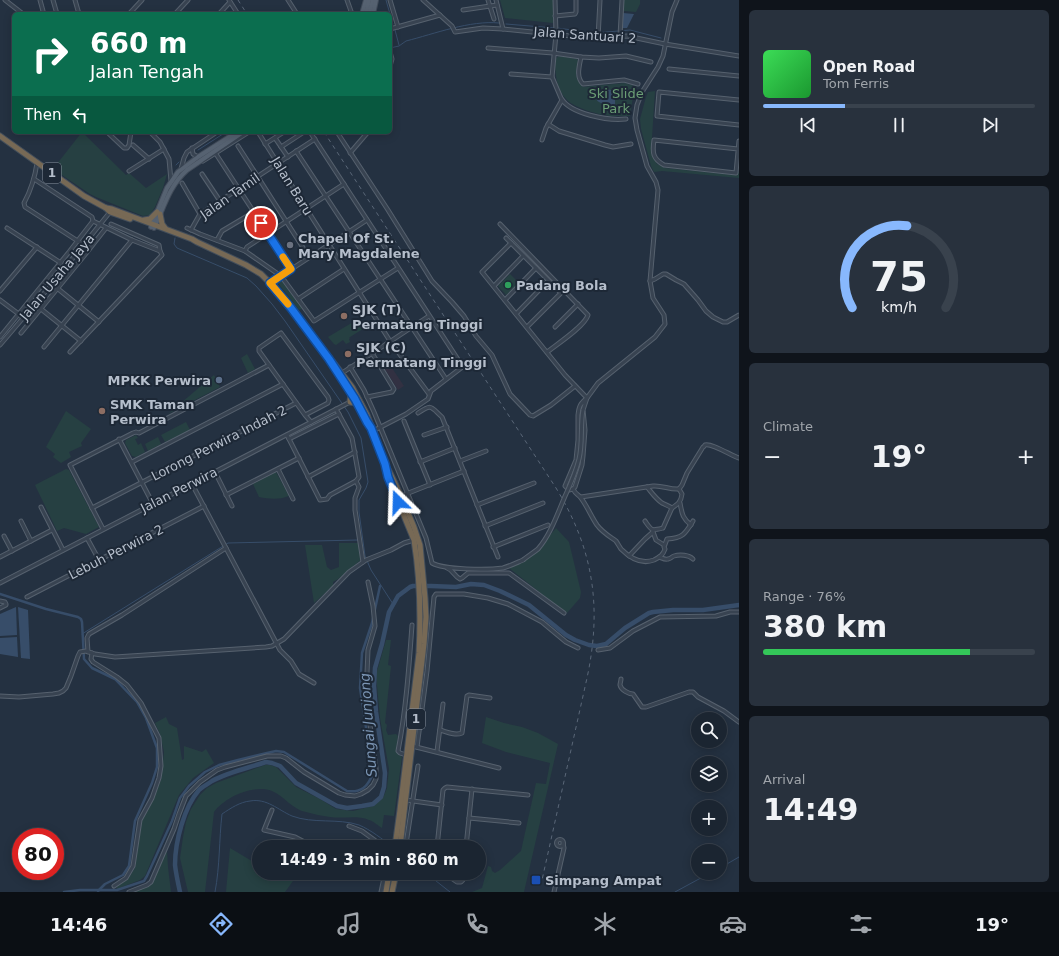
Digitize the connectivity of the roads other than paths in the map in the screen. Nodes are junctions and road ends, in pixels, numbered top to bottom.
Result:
1 (5, 0) edge
2 (40, 0) edge
3 (53, 0) edge
4 (75, 0) edge
5 (142, 0) edge
6 (188, 0) edge
7 (288, 0) edge
8 (347, 0) edge
9 (366, 0) edge
10 (369, 0) edge
11 (374, 0) edge
12 (390, 0) edge
13 (423, 0) edge
14 (488, 0) edge
15 (496, 0) edge
16 (555, 0) edge
17 (576, 0) edge
18 (600, 0) edge
19 (622, 0) edge
20 (677, 0) edge
21 (9, 1) edge
22 (230, 1) edge
23 (497, 5) junction
24 (490, 6) junction
25 (463, 10) dead end
26 (22, 12) edge
27 (42, 12) edge
28 (56, 12) edge
29 (78, 12) edge
30 (131, 12) edge
31 (177, 12) edge
32 (221, 12) edge
33 (237, 12) edge
34 (296, 12) edge
35 (351, 12) edge
36 (363, 12) edge
37 (369, 12) edge
38 (369, 12) edge
39 (440, 15) junction
40 (555, 16) junction
41 (494, 18) dead end
42 (398, 27) junction
43 (392, 28) edge
44 (503, 29) junction
45 (549, 33) junction
46 (556, 34) junction
47 (562, 34) junction
48 (620, 35) junction
49 (598, 37) junction
50 (555, 39) junction
51 (666, 44) junction
52 (488, 48) dead end
53 (554, 53) junction
54 (739, 56) edge
55 (580, 57) junction
56 (651, 62) dead end
57 (669, 69) dead end
58 (511, 74) dead end
59 (739, 76) edge
60 (552, 78) junction
61 (638, 84) dead end
62 (562, 100) junction
63 (739, 100) edge
64 (626, 119) dead end
65 (548, 124) junction
66 (739, 125) edge
67 (109, 134) edge
68 (131, 134) edge
69 (152, 134) edge
70 (214, 134) edge
71 (234, 134) edge
72 (239, 134) edge
73 (246, 134) edge
74 (259, 134) edge
75 (277, 134) edge
76 (301, 134) edge
77 (311, 134) edge
78 (338, 134) edge
79 (366, 134) edge
80 (0, 136) edge
81 (275, 138) junction
82 (315, 139) junction
83 (542, 140) dead end
84 (739, 142) edge
85 (223, 143) junction
86 (265, 144) junction
87 (631, 144) dead end
88 (133, 145) dead end
89 (238, 146) dead end
90 (281, 147) junction
91 (192, 148) junction
92 (164, 149) junction
93 (738, 149) edge
94 (296, 152) junction
95 (350, 153) junction
96 (216, 154) junction
97 (198, 157) junction
98 (288, 157) junction
99 (149, 159) junction
100 (37, 163) junction
101 (278, 164) junction
102 (169, 170) junction
103 (129, 171) dead end
104 (180, 172) junction
105 (202, 174) dead end
106 (257, 177) junction
107 (34, 179) junction
108 (171, 181) junction
109 (182, 183) dead end
110 (344, 184) junction
111 (239, 189) junction
112 (325, 196) junction
113 (220, 201) junction
114 (306, 208) junction
115 (111, 210) junction
116 (254, 212) junction
117 (159, 213) junction
118 (200, 214) junction
119 (141, 220) junction
120 (367, 220) junction
121 (93, 221) junction
122 (286, 222) junction
123 (111, 224) dead end
124 (500, 224) dead end
125 (100, 225) junction
126 (153, 226) junction
127 (8, 228) dead end
128 (106, 228) junction
129 (187, 228) dead end
130 (122, 229) junction
131 (165, 229) junction
132 (191, 230) junction
133 (349, 232) junction
134 (119, 234) junction
135 (268, 234) junction
136 (506, 238) dead end
137 (132, 240) junction
138 (217, 240) junction
139 (78, 241) junction
140 (197, 242) junction
141 (511, 243) junction
142 (84, 244) junction
143 (329, 245) junction
144 (37, 247) junction
145 (245, 251) junction
146 (160, 252) junction
147 (523, 256) junction
148 (309, 258) junction
149 (258, 260) junction
150 (61, 263) junction
151 (252, 268) junction
152 (398, 268) junction
153 (536, 268) junction
154 (291, 269) junction
155 (344, 269) junction
156 (281, 276) junction
157 (380, 279) junction
158 (548, 281) junction
159 (650, 281) junction
160 (270, 283) junction
161 (52, 284) junction
162 (494, 286) junction
163 (58, 289) junction
164 (0, 291) edge
165 (359, 292) junction
166 (298, 299) junction
167 (0, 300) edge
168 (505, 300) junction
169 (578, 304) junction
170 (79, 305) junction
171 (41, 309) junction
172 (18, 314) junction
173 (516, 314) junction
174 (430, 316) junction
175 (739, 316) edge
176 (23, 318) junction
177 (99, 322) junction
178 (62, 326) junction
179 (412, 327) junction
180 (527, 327) junction
181 (554, 327) dead end
182 (21, 333) dead end
183 (0, 336) edge
184 (81, 341) junction
185 (390, 341) junction
186 (0, 345) edge
187 (44, 347) dead end
188 (70, 352) dead end
189 (547, 352) junction
190 (372, 353) junction
191 (329, 359) junction
192 (269, 365) junction
193 (350, 367) junction
194 (342, 373) junction
195 (446, 379) junction
196 (283, 384) junction
197 (575, 386) junction
198 (351, 392) junction
199 (429, 394) junction
200 (368, 397) junction
201 (357, 398) junction
202 (587, 398) junction
203 (296, 403) junction
204 (348, 403) junction
205 (359, 406) junction
206 (336, 409) junction
207 (583, 410) junction
208 (374, 412) junction
209 (418, 413) dead end
210 (339, 414) junction
211 (305, 415) junction
212 (367, 415) junction
213 (404, 421) dead end
214 (311, 422) junction
215 (381, 427) junction
216 (446, 427) junction
217 (372, 429) junction
218 (287, 435) junction
219 (424, 435) dead end
220 (119, 439) junction
221 (289, 439) junction
222 (455, 448) junction
223 (486, 451) dead end
224 (355, 452) junction
225 (299, 458) junction
226 (739, 458) edge
227 (460, 461) junction
228 (132, 462) junction
229 (420, 462) junction
230 (385, 464) junction
231 (278, 469) junction
232 (464, 471) junction
233 (215, 472) junction
234 (308, 477) junction
235 (356, 481) junction
236 (142, 482) junction
237 (534, 483) dead end
238 (192, 484) junction
239 (430, 485) junction
240 (647, 487) junction
241 (573, 489) junction
242 (679, 489) junction
243 (408, 494) junction
244 (226, 495) junction
245 (401, 496) junction
246 (581, 497) junction
247 (293, 500) dead end
248 (398, 502) junction
249 (543, 503) dead end
250 (680, 503) junction
251 (153, 504) junction
252 (477, 505) junction
253 (204, 506) junction
254 (232, 506) dead end
255 (40, 507) dead end
256 (92, 508) junction
257 (672, 508) junction
258 (21, 521) dead end
259 (646, 521) dead end
260 (693, 521) dead end
261 (420, 525) junction
262 (548, 525) dead end
263 (690, 525) junction
264 (485, 526) junction
265 (414, 527) junction
266 (103, 529) junction
267 (52, 530) junction
268 (653, 531) junction
269 (4, 536) dead end
270 (87, 538) junction
271 (414, 540) junction
272 (31, 541) junction
273 (664, 545) junction
274 (494, 546) junction
275 (225, 547) junction
276 (63, 550) junction
277 (12, 551) junction
278 (629, 556) junction
279 (0, 557) edge
280 (498, 557) dead end
281 (659, 557) junction
282 (693, 559) dead end
283 (99, 560) junction
284 (366, 560) junction
285 (443, 567) junction
286 (456, 568) junction
287 (465, 569) junction
288 (456, 576) junction
289 (421, 578) junction
290 (368, 582) dead end
291 (0, 583) edge
292 (28, 597) dead end
293 (422, 598) junction
294 (0, 601) edge
295 (0, 608) edge
296 (739, 612) edge
297 (564, 613) dead end
298 (426, 617) junction
299 (433, 617) junction
300 (412, 625) dead end
301 (431, 631) junction
302 (425, 632) junction
303 (276, 644) junction
304 (578, 648) dead end
305 (598, 650) dead end
306 (89, 652) junction
307 (621, 679) dead end
308 (314, 683) dead end
309 (0, 696) edge
310 (490, 698) dead end
311 (443, 704) dead end
312 (739, 722) edge
313 (440, 730) junction
314 (415, 746) junction
315 (437, 751) junction
316 (406, 755) junction
317 (418, 766) dead end
318 (499, 768) dead end
319 (472, 789) junction
320 (528, 795) dead end
321 (406, 800) junction
322 (413, 801) junction
323 (442, 804) junction
324 (272, 810) dead end
325 (469, 818) junction
326 (519, 823) dead end
327 (349, 826) dead end
328 (399, 839) joint
329 (301, 840) edge
330 (374, 840) edge
331 (407, 840) edge
332 (438, 840) edge
333 (467, 840) edge
334 (564, 843) junction
335 (559, 847) junction
336 (562, 852) junction
337 (384, 880) edge
338 (388, 880) edge
339 (454, 880) edge
340 (463, 880) edge
341 (114, 886) dead end
342 (128, 892) edge
343 (381, 892) edge
344 (386, 892) edge
345 (554, 892) edge

1 - 21 street
2 - 27 street
3 - 28 street
4 - 29 street
5 - 30 street
6 - 31 street
7 - 34 street
8 - 35 street
9 - 36 main road
10 - 37 main road
11 - 38 main road
12 - 42 street
13 - 39 street
14 - 24 street
15 - 23 street
16 - 40 street
17 - 40 street
18 - 49 street
19 - 48 street
20 - 51 street
21 - 26 street
22 - 32 street
22 - 33 street
23 - 24 street
23 - 44 street
24 - 25 street
24 - 41 street
39 - 42 street
39 - 44 street, Jalan Santuari 2
40 - 46 street
42 - 43 street
44 - 45 street, Jalan Santuari 2
45 - 46 street, Jalan Santuari 2
45 - 50 street
46 - 47 street, Jalan Santuari 2
46 - 50 street
47 - 49 street, Jalan Santuari 2
47 - 50 street
48 - 49 street, Jalan Santuari 2
48 - 51 street, Jalan Santuari 2
50 - 53 street
51 - 54 street, Jalan Santuari 2
51 - 159 street
52 - 53 street
53 - 55 street
53 - 60 street
55 - 56 street
55 - 61 street
57 - 59 street
58 - 60 street
60 - 62 street
62 - 64 street
62 - 65 street
63 - 66 street
65 - 83 street
65 - 87 street
67 - 68 street
69 - 92 street
70 - 91 street
71 - 85 main road
72 - 85 main road
73 - 96 street
74 - 86 street, Jalan Baru
75 - 81 street
76 - 90 street
77 - 82 street
78 - 95 street
79 - 95 street
80 - 100 highway, 1
81 - 86 street
81 - 90 street
82 - 94 street, Jalan Tamil
82 - 110 street
84 - 93 street
85 - 97 main road
85 - 104 main road
86 - 101 street, Jalan Baru
88 - 99 street
89 - 106 street
90 - 98 street
91 - 97 street
91 - 104 street
92 - 99 street
92 - 102 street
93 - 93 street
94 - 98 street, Jalan Tamil
94 - 112 street
95 - 197 street
96 - 104 street
96 - 111 street
97 - 104 main road
98 - 101 street, Jalan Tamil
99 - 103 street
100 - 107 street
100 - 115 highway, 1
101 - 106 street, Jalan Tamil
101 - 114 street, Jalan Baru
102 - 104 street
102 - 108 street
104 - 108 main road
104 - 117 main road
105 - 113 street
106 - 111 street, Jalan Tamil
106 - 122 street
107 - 121 street
107 - 139 street
108 - 117 main road
109 - 118 street
110 - 112 street
110 - 120 street
111 - 113 street, Jalan Tamil
111 - 116 street
112 - 114 street
112 - 133 street
113 - 118 street, Jalan Tamil
114 - 122 street
114 - 143 street, Jalan Baru
115 - 119 highway, 1
115 - 125 street, Jalan Usaha Jaya
115 - 126 highway, 1
116 - 135 street
116 - 138 street
117 - 119 highway
117 - 126 main road
117 - 131 highway
118 - 132 street, Jalan Tamil
119 - 126 highway, 1
120 - 133 street
120 - 152 street
121 - 125 street
121 - 139 street, Jalan Usaha Jaya
122 - 135 street
122 - 148 street
123 - 130 street
124 - 169 street
125 - 128 street
125 - 142 street, Jalan Usaha Jaya
126 - 131 highway, 1
126 - 140 highway, 1
127 - 144 street
128 - 134 street
128 - 163 street, Jalan Usaha Jaya
129 - 132 street, Jalan Tamil
130 - 134 street
130 - 146 street
131 - 140 highway, 1
132 - 138 street, Jalan Tamil
133 - 143 street
133 - 157 street
134 - 137 street
135 - 145 street
135 - 154 street
136 - 141 street
137 - 146 street
137 - 170 street
138 - 145 street, Jalan Tamil
139 - 142 street
139 - 150 street, Jalan Usaha Jaya
140 - 151 highway, 1
141 - 147 street
141 - 162 street
142 - 161 street, Jalan Usaha Jaya
143 - 148 street
143 - 155 street, Jalan Baru
144 - 150 street
144 - 164 street
145 - 149 street, Jalan Tamil
146 - 177 street
147 - 153 street
147 - 162 street
148 - 154 street
149 - 151 street
149 - 156 street, Jalan Tamil
150 - 172 street, Jalan Usaha Jaya
151 - 160 highway, 1
152 - 157 street
152 - 174 street
153 - 158 street
153 - 168 street
154 - 156 street
155 - 165 street, Jalan Baru
155 - 166 street
156 - 160 street
156 - 166 street, Jalan Tamil
157 - 165 street
157 - 179 street
158 - 173 street
158 - 180 street
159 - 175 street
159 - 202 street
160 - 191 highway, 1
161 - 163 street
161 - 176 street, Jalan Usaha Jaya
162 - 168 street
163 - 170 street
163 - 171 street, Jalan Usaha Jaya
165 - 166 street, Jalan Tamil
165 - 185 street, Jalan Baru
167 - 172 street
168 - 173 street
169 - 181 street
169 - 189 street
170 - 177 street
170 - 178 street
171 - 178 street
171 - 182 street, Jalan Usaha Jaya
172 - 176 street
172 - 183 street, Jalan Usaha Jaya
173 - 180 street
174 - 179 street
174 - 195 street
176 - 186 street, Jalan Usaha Jaya
177 - 184 street
178 - 184 street
178 - 187 street
179 - 185 street
179 - 195 street
180 - 189 street
184 - 188 street
185 - 190 street
185 - 199 street, Jalan Baru
189 - 197 street
190 - 193 street
190 - 200 street
191 - 194 highway, 1
191 - 198 highway, 1
192 - 196 street
192 - 211 street
192 - 220 street
193 - 194 street
193 - 200 street
194 - 201 highway, 1
195 - 199 street
196 - 203 street
196 - 228 street
197 - 202 street
198 - 201 highway, 1
198 - 204 highway
199 - 215 street
200 - 208 street
201 - 204 street, Jalan Perwira
201 - 205 highway, 1
201 - 212 highway, 1
202 - 207 street
202 - 241 street
203 - 211 street
203 - 236 street, Lorong Perwira Indah 2
204 - 205 highway
204 - 206 street, Jalan Perwira
205 - 217 highway, 1
206 - 210 street
206 - 214 street, Jalan Perwira
207 - 241 street
207 - 287 street, bridge
208 - 212 street
208 - 215 street
209 - 216 street
210 - 221 street
210 - 224 street
211 - 214 street
212 - 217 highway, 1
213 - 229 street
214 - 218 street, Jalan Perwira
215 - 217 street
215 - 243 street
216 - 219 street
216 - 222 street
217 - 230 highway, 1
218 - 221 street
218 - 233 street, Jalan Perwira
220 - 228 street
220 - 256 street
221 - 225 street
222 - 227 street
222 - 229 street
223 - 227 street
224 - 234 street
224 - 235 street
225 - 231 street
225 - 234 street
226 - 242 street
227 - 232 street
228 - 236 street
229 - 239 street
230 - 245 highway, 1
230 - 248 highway, 1
231 - 244 street
231 - 247 street
232 - 239 street
232 - 252 street
233 - 238 street, Jalan Perwira
233 - 244 street
234 - 235 street
235 - 284 street
236 - 251 street
236 - 256 street, Lorong Perwira Indah 2
237 - 252 street
238 - 251 street, Jalan Perwira
238 - 253 street
239 - 243 street
240 - 242 street
240 - 246 street
240 - 257 street
241 - 246 street
242 - 250 street
243 - 245 street
243 - 261 street
244 - 254 street
245 - 248 highway
245 - 265 highway, 1
246 - 278 street
248 - 271 highway, 1
249 - 264 street
250 - 257 street
250 - 263 street
251 - 266 street, Jalan Perwira
252 - 264 street
253 - 275 street
253 - 283 street, Lebuh Perwira 2
255 - 267 street
256 - 266 street
257 - 268 street
258 - 272 street
259 - 268 street
260 - 263 street
261 - 265 street
261 - 285 street
262 - 274 street
263 - 273 street
264 - 274 street
265 - 289 highway, 1
266 - 270 street, Jalan Perwira
267 - 272 street
267 - 276 street
268 - 273 street
268 - 278 street
269 - 277 street
270 - 276 street, Jalan Perwira
270 - 283 street
271 - 284 street
271 - 289 highway, 1
272 - 277 street
273 - 281 street
274 - 280 street
275 - 303 street
275 - 306 street
276 - 291 street, Jalan Perwira
277 - 279 street
278 - 281 street
281 - 282 street
283 - 292 street, Lebuh Perwira 2
284 - 303 street
285 - 286 street
285 - 288 street
286 - 287 street
286 - 288 street
287 - 288 street
288 - 297 street
289 - 293 highway, 1
290 - 342 street
293 - 298 highway, 1
293 - 316 highway, 1
294 - 295 street
296 - 305 street
298 - 299 street
298 - 302 highway, 1
299 - 301 street
299 - 304 street
300 - 316 street
301 - 302 street
301 - 314 street
302 - 314 highway, 1
303 - 306 street
303 - 308 street
306 - 309 street
306 - 341 street
307 - 312 street
310 - 313 street
311 - 313 street
313 - 315 street
314 - 315 street
314 - 321 highway, 1
315 - 318 street
316 - 328 highway, 1
317 - 322 street
319 - 320 street
319 - 323 street
319 - 325 street
321 - 322 street
321 - 328 highway, 1
322 - 323 street
322 - 331 street
323 - 332 street
324 - 329 street
325 - 326 street
325 - 333 street
327 - 330 street
334 - 335 street
334 - 335 street
334 - 336 street
335 - 336 street
336 - 345 street
337 - 343 street
338 - 344 highway
339 - 340 street

